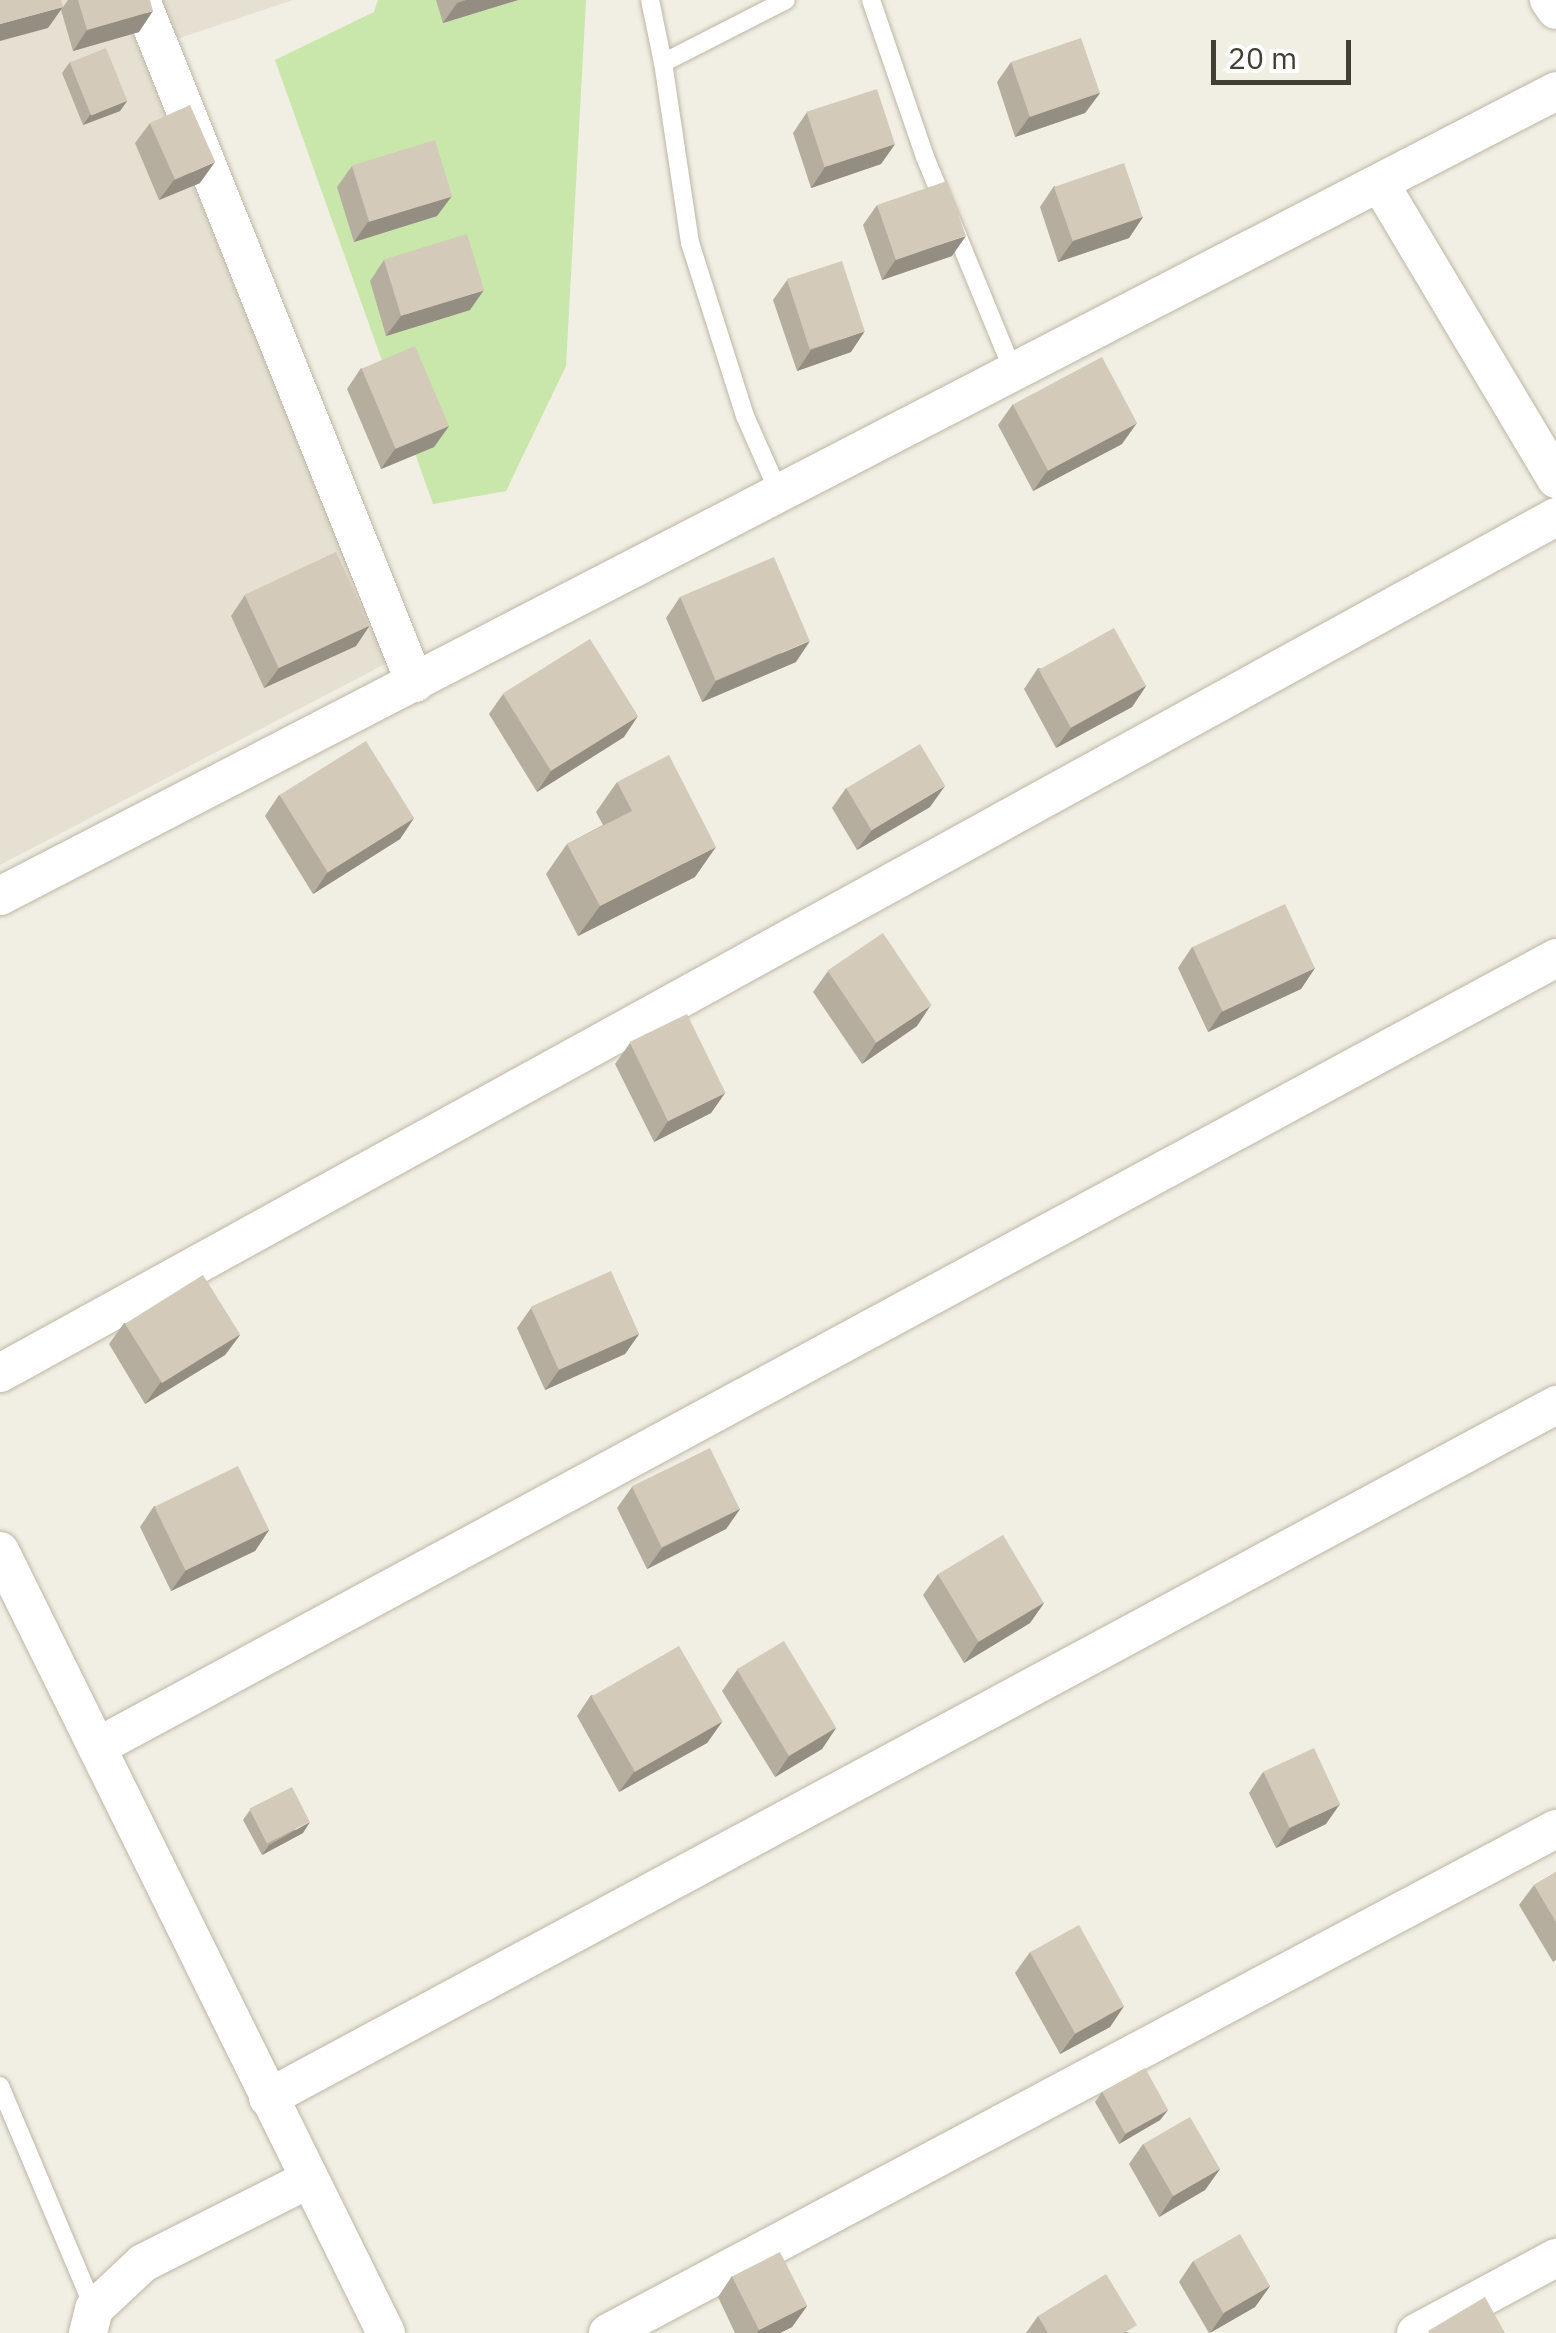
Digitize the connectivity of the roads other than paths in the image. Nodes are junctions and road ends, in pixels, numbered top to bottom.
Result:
1 (141, 0) edge
2 (650, 0) edge
3 (786, 0) edge
4 (870, 0) edge
5 (1550, 0) edge
6 (1556, 10) edge
7 (663, 62) junction
8 (1556, 92) edge
9 (1382, 187) junction
10 (1015, 375) junction
11 (1556, 479) edge
12 (780, 495) junction
13 (1556, 517) edge
14 (415, 682) junction
15 (0, 896) edge
16 (1556, 958) edge
17 (0, 1373) edge
18 (1556, 1405) edge
19 (0, 1551) edge
20 (98, 1747) junction
21 (1556, 1830) edge
22 (0, 2086) edge
23 (268, 2098) junction
24 (309, 2179) junction
25 (1556, 2258) edge
26 (91, 2321) edge
27 (386, 2333) edge
28 (608, 2333) edge
29 (1416, 2333) edge

1 - 14 street
2 - 7 lane
3 - 7 lane
4 - 10 lane
5 - 6 street
7 - 12 lane
8 - 9 street
9 - 10 street
9 - 11 street
10 - 12 street
12 - 14 street
13 - 17 street
14 - 15 street
16 - 20 street
18 - 23 street
19 - 20 street
20 - 23 street
21 - 28 street
22 - 26 lane
23 - 24 street
24 - 26 street
24 - 27 street
25 - 29 street

